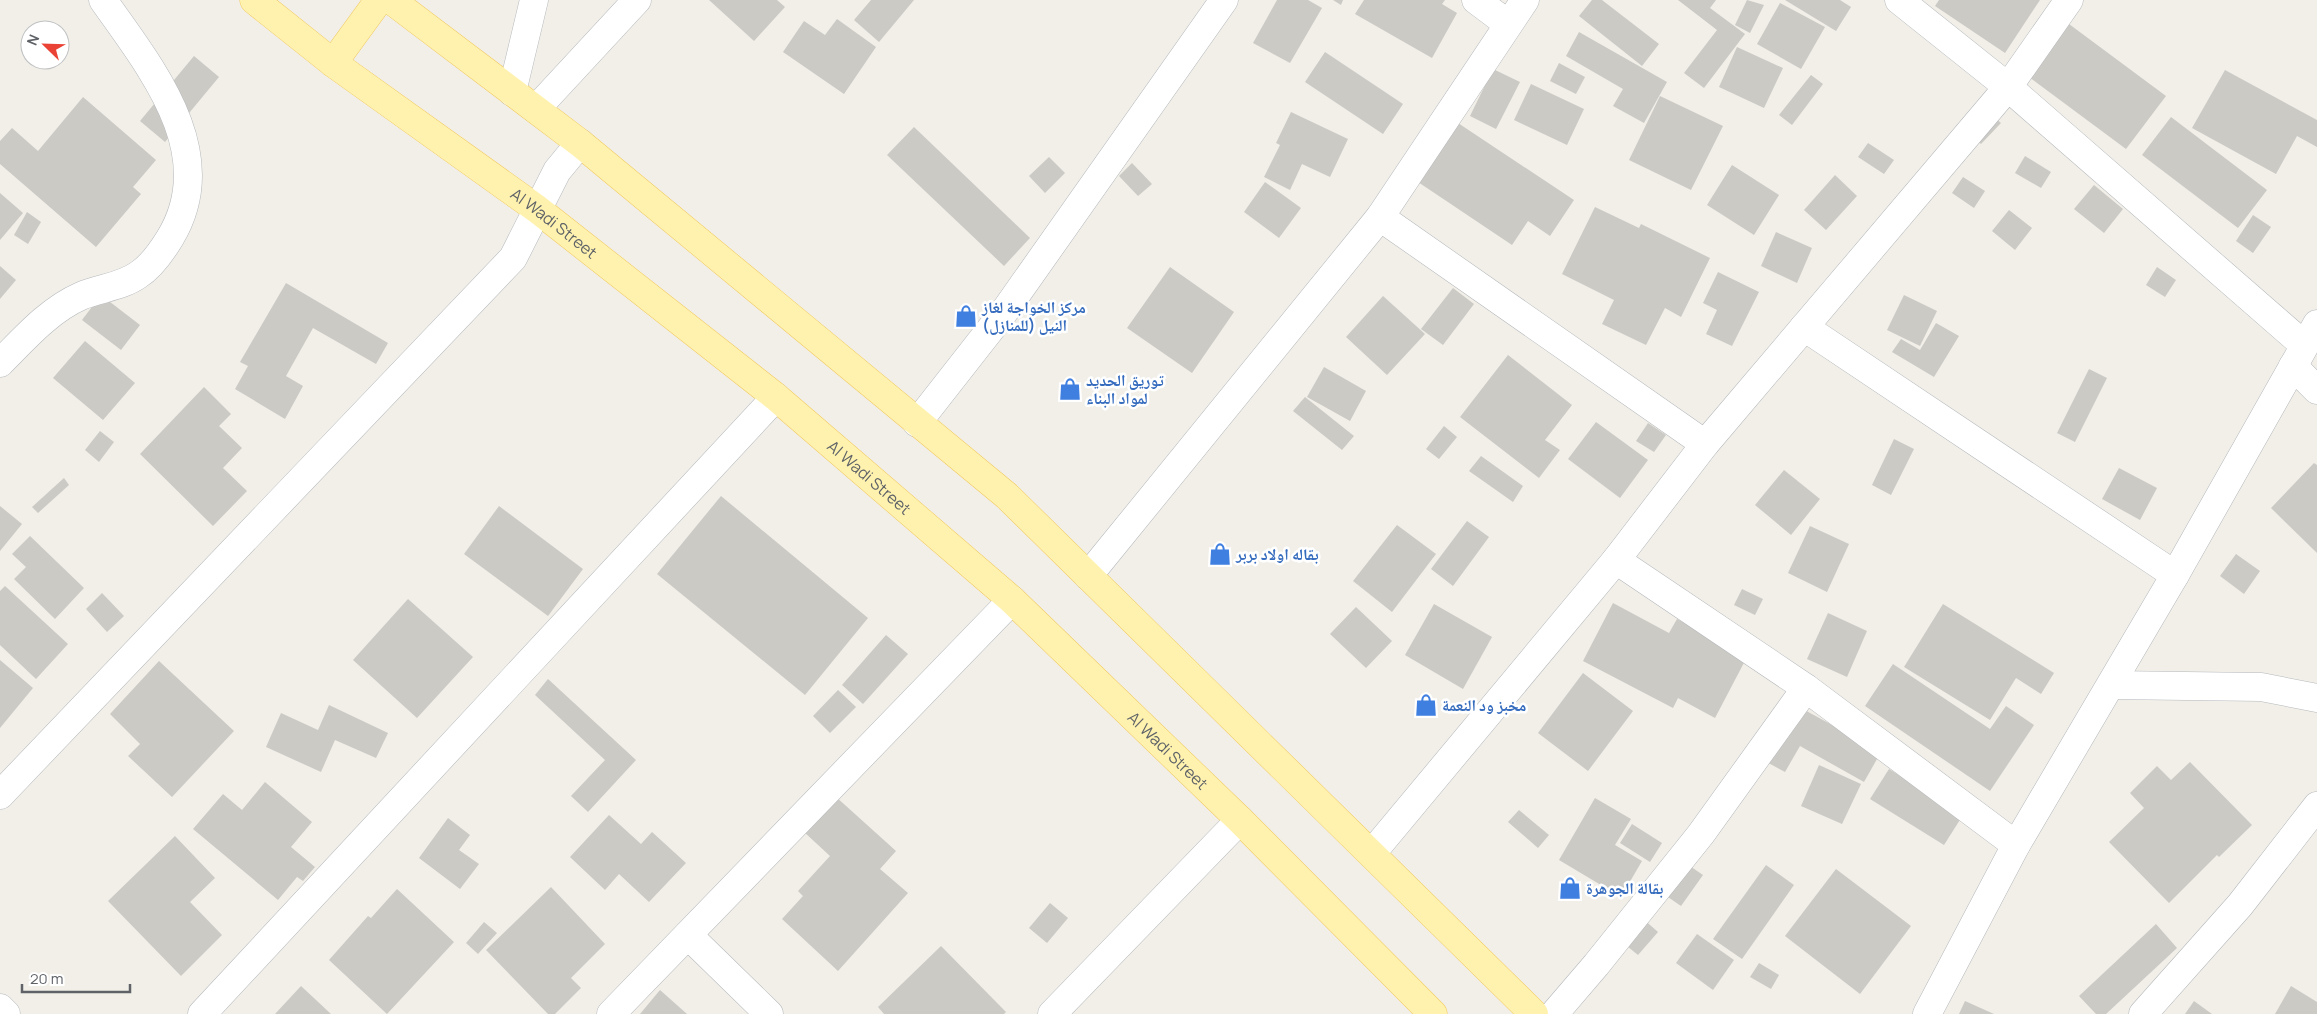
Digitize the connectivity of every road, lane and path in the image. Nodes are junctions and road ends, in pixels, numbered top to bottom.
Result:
1 (103, 0) edge
2 (254, 0) edge
3 (379, 0) edge
4 (391, 0) edge
5 (534, 0) edge
6 (637, 0) edge
7 (1224, 0) edge
8 (1476, 0) edge
9 (1525, 0) edge
10 (1899, 0) edge
11 (2069, 0) edge
12 (1508, 24) junction
13 (333, 63) junction
14 (2008, 87) junction
15 (512, 92) junction
16 (536, 109) junction
17 (580, 143) junction
18 (537, 209) junction
19 (1380, 217) junction
20 (1804, 327) junction
21 (2305, 345) edge
22 (0, 363) edge
23 (2317, 390) edge
24 (776, 397) junction
25 (917, 423) junction
26 (1705, 444) junction
27 (1616, 560) junction
28 (2175, 575) junction
29 (1088, 576) junction
30 (1012, 600) junction
31 (2111, 685) junction
32 (1806, 688) junction
33 (2317, 698) edge
34 (0, 795) edge
35 (2317, 806) edge
36 (1240, 820) junction
37 (2016, 845) junction
38 (1372, 852) junction
39 (688, 935) junction
40 (0, 1008) edge
41 (6, 1014) edge
42 (202, 1014) edge
43 (611, 1014) edge
44 (769, 1014) edge
45 (1052, 1014) edge
46 (1433, 1014) edge
47 (1534, 1014) edge
48 (1554, 1014) edge
49 (1926, 1014) edge
50 (2143, 1014) edge

1 - 22 street
2 - 13 main road, Al Wadi Street
3 - 13 main road
4 - 15 main road
5 - 15 street
6 - 16 street
7 - 25 street
8 - 12 street
9 - 12 street
10 - 14 street
11 - 14 street
12 - 19 street
13 - 18 main road, Al Wadi Street
14 - 20 street
14 - 21 street
15 - 16 main road
16 - 17 main road
17 - 18 street
17 - 25 main road
18 - 24 main road, Al Wadi Street
18 - 34 street
19 - 26 street
19 - 29 street
20 - 26 street
20 - 28 street
21 - 23 street
21 - 28 street
24 - 30 main road, Al Wadi Street
24 - 42 street
25 - 29 main road
26 - 27 street
27 - 32 street
27 - 38 street
28 - 31 street
29 - 38 main road
30 - 36 main road, Al Wadi Street
30 - 39 street
31 - 33 street
31 - 37 street
32 - 37 street
32 - 48 street
35 - 50 street
36 - 45 street
36 - 46 main road, Al Wadi Street
37 - 49 street
38 - 47 main road
39 - 43 street
39 - 44 street
40 - 41 street

